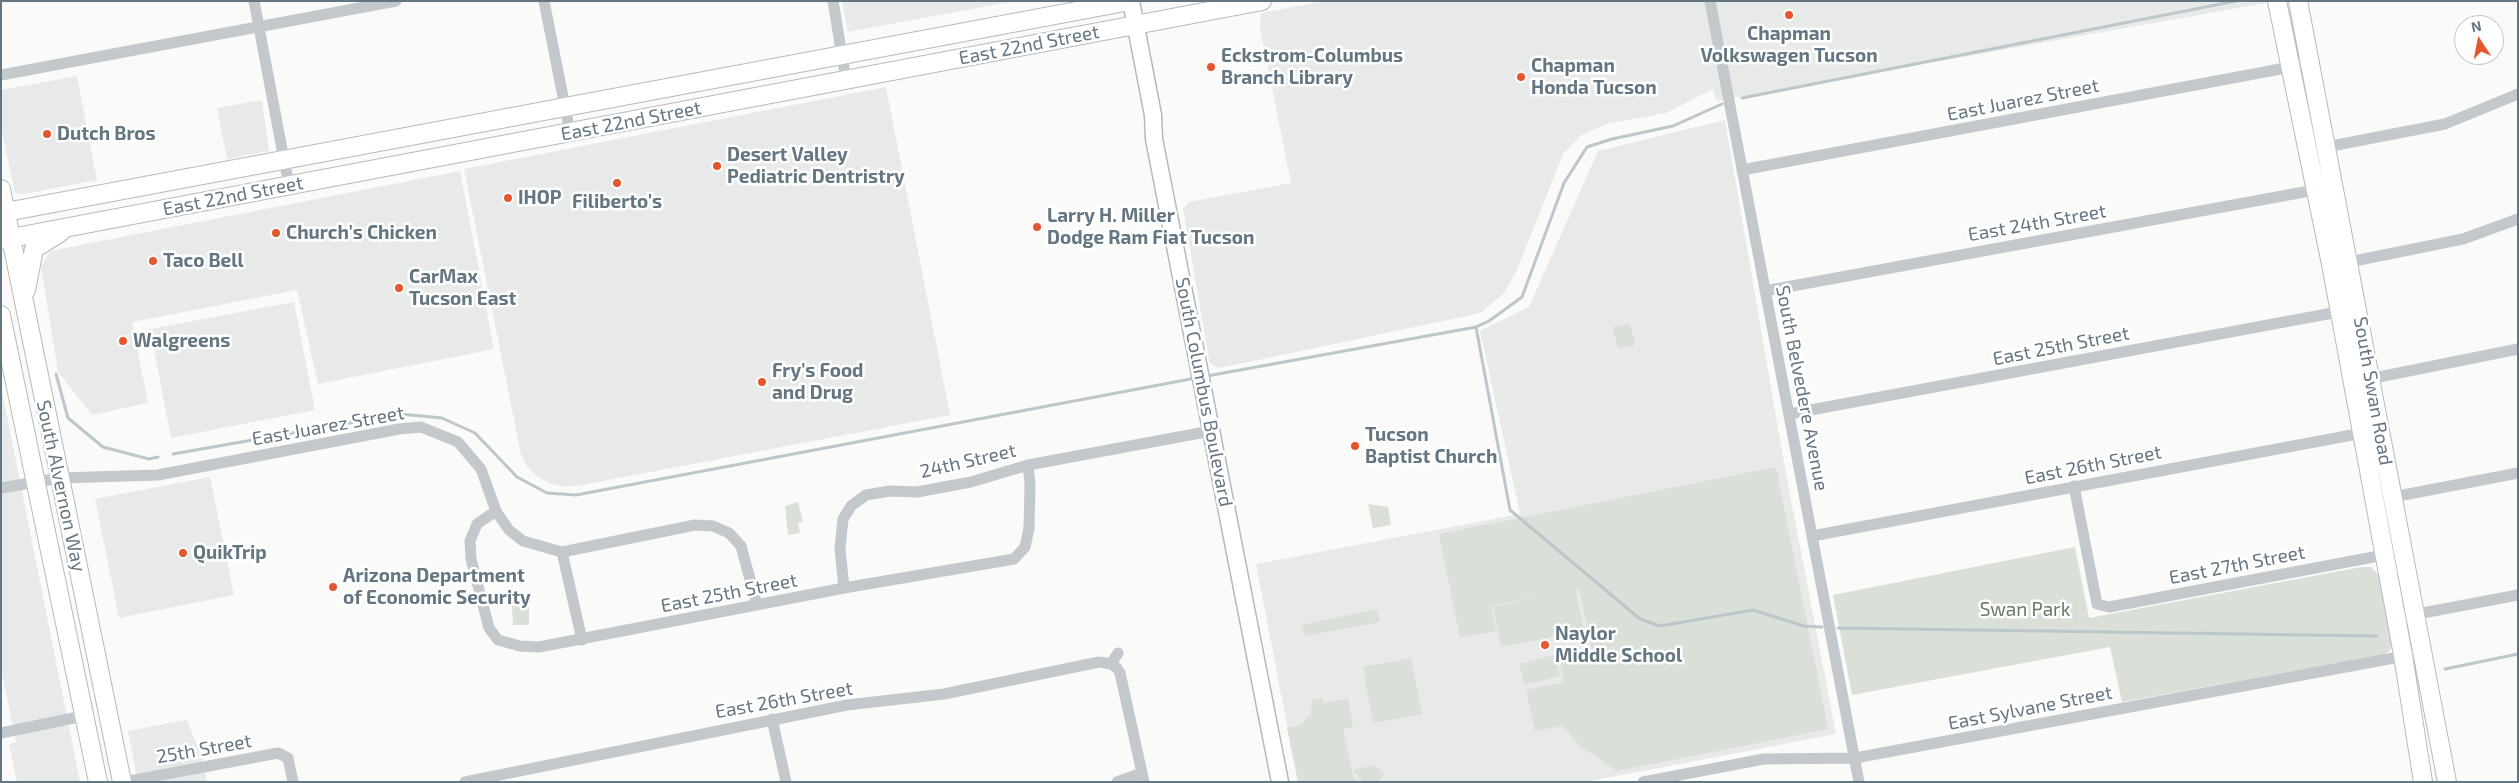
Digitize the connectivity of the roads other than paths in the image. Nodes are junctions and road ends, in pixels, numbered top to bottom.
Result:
1 (254, 1) edge
2 (396, 1) edge
3 (544, 1) edge
4 (833, 1) edge
5 (1130, 1) edge
6 (1262, 1) edge
7 (1710, 1) edge
8 (2278, 1) edge
9 (2298, 1) edge
10 (1135, 25) junction
11 (259, 27) junction
12 (843, 57) junction
13 (2309, 60) junction
14 (2291, 67) junction
15 (1, 75) edge
16 (846, 80) junction
17 (2518, 94) edge
18 (565, 107) junction
19 (570, 132) junction
20 (2326, 147) junction
21 (284, 162) junction
22 (1742, 170) junction
23 (289, 186) junction
24 (1, 190) edge
25 (2315, 190) junction
26 (4, 213) edge
27 (2518, 219) edge
28 (69, 227) junction
29 (6, 239) edge
30 (2349, 262) junction
31 (1765, 291) junction
32 (24, 300) junction
33 (2338, 312) junction
34 (1, 315) edge
35 (2518, 349) edge
36 (2371, 379) junction
37 (2352, 383) junction
38 (1789, 414) junction
39 (1211, 428) junction
40 (2380, 430) junction
41 (2360, 433) junction
42 (1028, 465) junction
43 (2518, 473) edge
44 (60, 478) junction
45 (36, 481) junction
46 (2074, 486) junction
47 (1, 488) edge
48 (2393, 497) junction
49 (496, 511) junction
50 (1812, 536) junction
51 (562, 552) junction
52 (2384, 555) junction
53 (844, 588) junction
54 (2518, 595) edge
55 (757, 605) junction
56 (2416, 615) junction
57 (2396, 618) junction
58 (582, 640) junction
59 (1118, 653) dead end
60 (2422, 653) junction
61 (2403, 655) junction
62 (1111, 664) junction
63 (83, 716) junction
64 (772, 719) junction
65 (1, 733) edge
66 (1855, 758) junction
67 (1143, 777) edge
68 (2420, 781) edge
69 (98, 782) edge
70 (123, 782) edge
71 (293, 782) edge
72 (465, 782) edge
73 (786, 782) edge
74 (1117, 782) edge
75 (1280, 782) edge
76 (1643, 782) edge
77 (1859, 782) edge
78 (2447, 782) edge

1 - 11 street
2 - 11 street
3 - 18 street
4 - 12 street
5 - 10 street, South Columbus Boulevard
5 - 12 main road, East 22nd Street
6 - 10 main road, East 22nd Street
7 - 22 street, South Belvedere Avenue
8 - 14 main road, South Swan Road
9 - 13 main road, South Swan Road
10 - 16 main road, East 22nd Street
10 - 39 street, South Columbus Boulevard
11 - 15 street
11 - 21 street
12 - 16 street
12 - 18 main road, East 22nd Street
13 - 14 street, East Juarez Street
13 - 20 main road, South Swan Road
14 - 22 street, East Juarez Street
14 - 25 main road, South Swan Road
16 - 19 main road, East 22nd Street
17 - 20 street
18 - 19 street
18 - 21 main road, East 22nd Street
19 - 23 main road, East 22nd Street
20 - 30 main road, South Swan Road
21 - 23 street
21 - 26 main road, East 22nd Street
22 - 31 street, South Belvedere Avenue
23 - 28 main road, East 22nd Street
24 - 26 main road, South Alvernon Way
25 - 31 street, East 24th Street
25 - 33 main road, South Swan Road
26 - 29 main road, South Alvernon Way
27 - 30 street
28 - 29 main road, East 22nd Street
28 - 32 main road
29 - 32 main road, South Alvernon Way
30 - 36 main road, South Swan Road
31 - 38 street, South Belvedere Avenue
32 - 44 main road, South Alvernon Way
33 - 37 main road, South Swan Road
33 - 38 street, East 25th Street
34 - 45 main road, South Alvernon Way
35 - 36 street
36 - 37 street
36 - 40 main road, South Swan Road
37 - 41 main road, South Swan Road
38 - 50 street, South Belvedere Avenue
39 - 42 street, 24th Street
39 - 75 street, South Columbus Boulevard
40 - 41 street, East 26th Street
40 - 48 main road, South Swan Road
41 - 46 street, East 26th Street
41 - 52 main road, South Swan Road
42 - 53 street, 24th Street
42 - 53 street, East 25th Street
43 - 48 street
44 - 45 street, East Juarez Street
44 - 49 street, East Juarez Street
44 - 70 main road, South Alvernon Way
45 - 47 street, East Juarez Street
45 - 63 main road, South Alvernon Way
46 - 50 street, East 26th Street
46 - 52 street, East 27th Street
48 - 56 main road, South Swan Road
49 - 51 street, East Juarez Street
49 - 58 street, East 25th Street
50 - 66 street, South Belvedere Avenue
51 - 55 street, East Juarez Street
51 - 58 street
52 - 57 main road, South Swan Road
53 - 55 street, East 25th Street
54 - 56 street
55 - 58 street, East 25th Street
56 - 57 street
56 - 60 main road, South Swan Road
57 - 61 main road, South Swan Road
59 - 62 street
60 - 61 street, East Sylvane Street
60 - 78 main road, South Swan Road
61 - 66 street, East Sylvane Street
61 - 68 main road, South Swan Road
62 - 64 street, East 26th Street
62 - 67 street
63 - 65 street
63 - 69 main road, South Alvernon Way
64 - 72 street, East 26th Street
64 - 73 street
66 - 76 street, East Sylvane Street
66 - 77 street, South Belvedere Avenue
67 - 74 street
70 - 71 street, 25th Street

